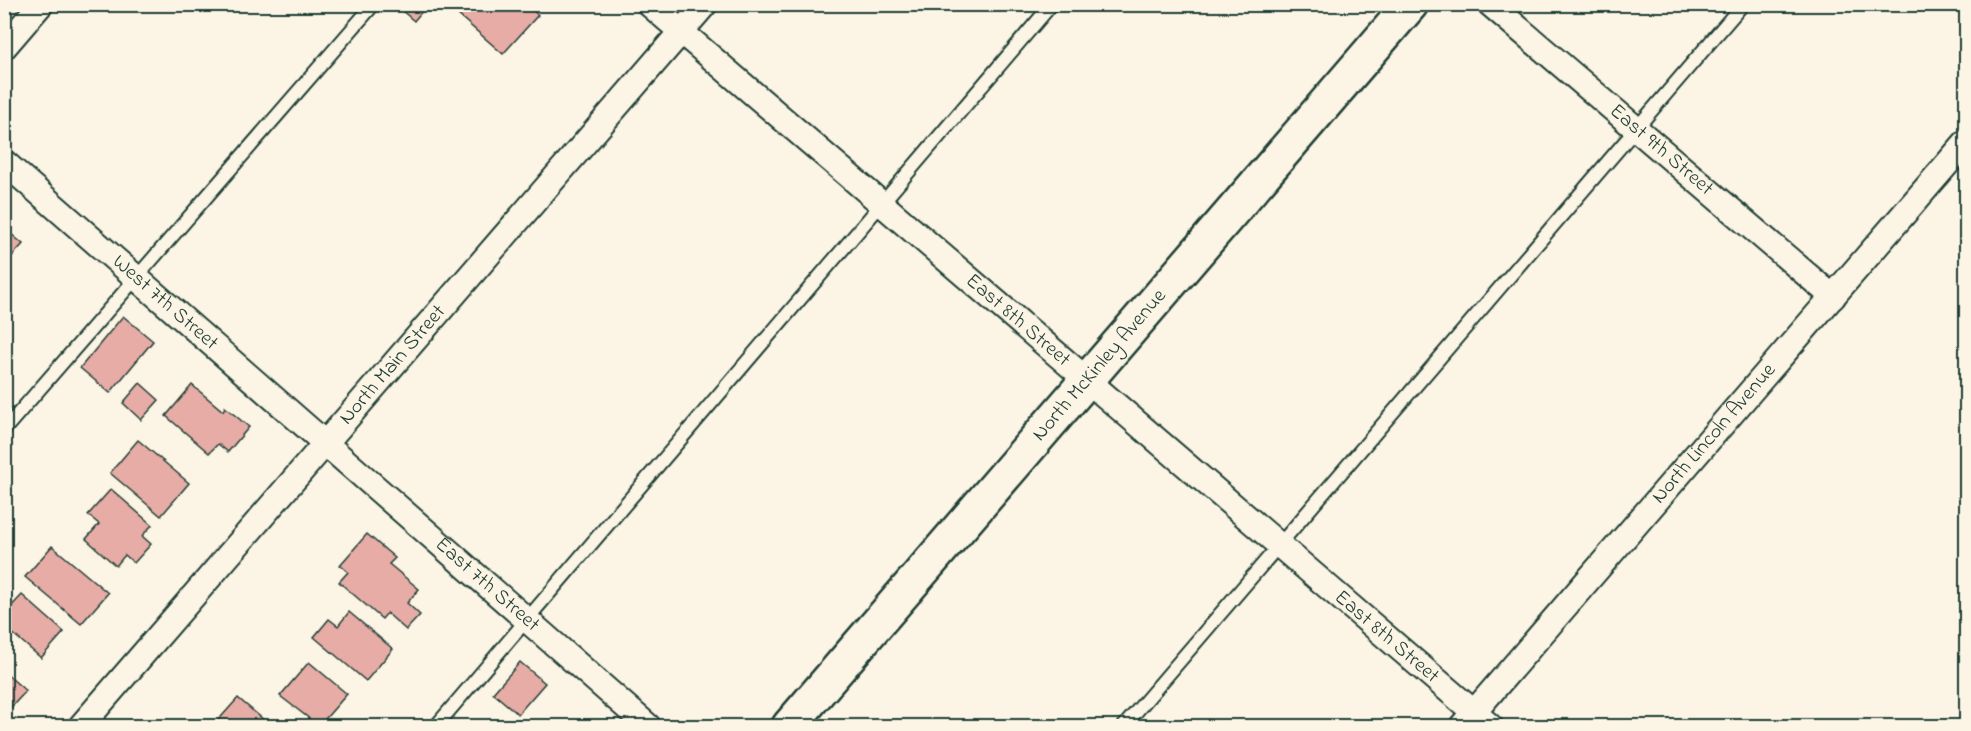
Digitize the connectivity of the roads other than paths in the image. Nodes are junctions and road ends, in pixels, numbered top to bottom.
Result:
1 (374, 4) edge
2 (649, 4) edge
3 (705, 4) edge
4 (1052, 4) edge
5 (1411, 4) edge
6 (1490, 4) edge
7 (1743, 4) edge
8 (35, 7) edge
9 (681, 32) junction
10 (4, 47) edge
11 (1636, 129) junction
12 (1966, 142) edge
13 (4, 162) edge
14 (883, 206) junction
15 (135, 277) junction
16 (1833, 297) junction
17 (1088, 381) junction
18 (4, 430) edge
19 (325, 444) junction
20 (1278, 545) junction
21 (526, 620) junction
22 (1475, 722) edge
23 (81, 726) edge
24 (436, 726) edge
25 (648, 726) edge
26 (789, 726) edge
27 (1124, 726) edge

1 - 15 lane
2 - 9 street, East 8th Street
3 - 9 street, North Main Street
4 - 14 lane
5 - 17 main road, North McKinley Avenue
6 - 11 street, East 9th Street
7 - 11 lane
8 - 10 street
9 - 14 street, East 8th Street
9 - 19 street, North Main Street
11 - 16 street, East 9th Street
11 - 20 lane
12 - 16 street, North Lincoln Avenue
13 - 15 street, West 7th Street
14 - 17 street, East 8th Street
14 - 21 lane
15 - 18 lane
15 - 19 street, West 7th Street
16 - 22 street, North Lincoln Avenue
17 - 20 street, East 8th Street
17 - 26 main road, North McKinley Avenue
19 - 21 street, East 7th Street
19 - 23 street, North Main Street
20 - 22 street, East 8th Street
20 - 27 lane
21 - 24 lane
21 - 25 street, East 7th Street

